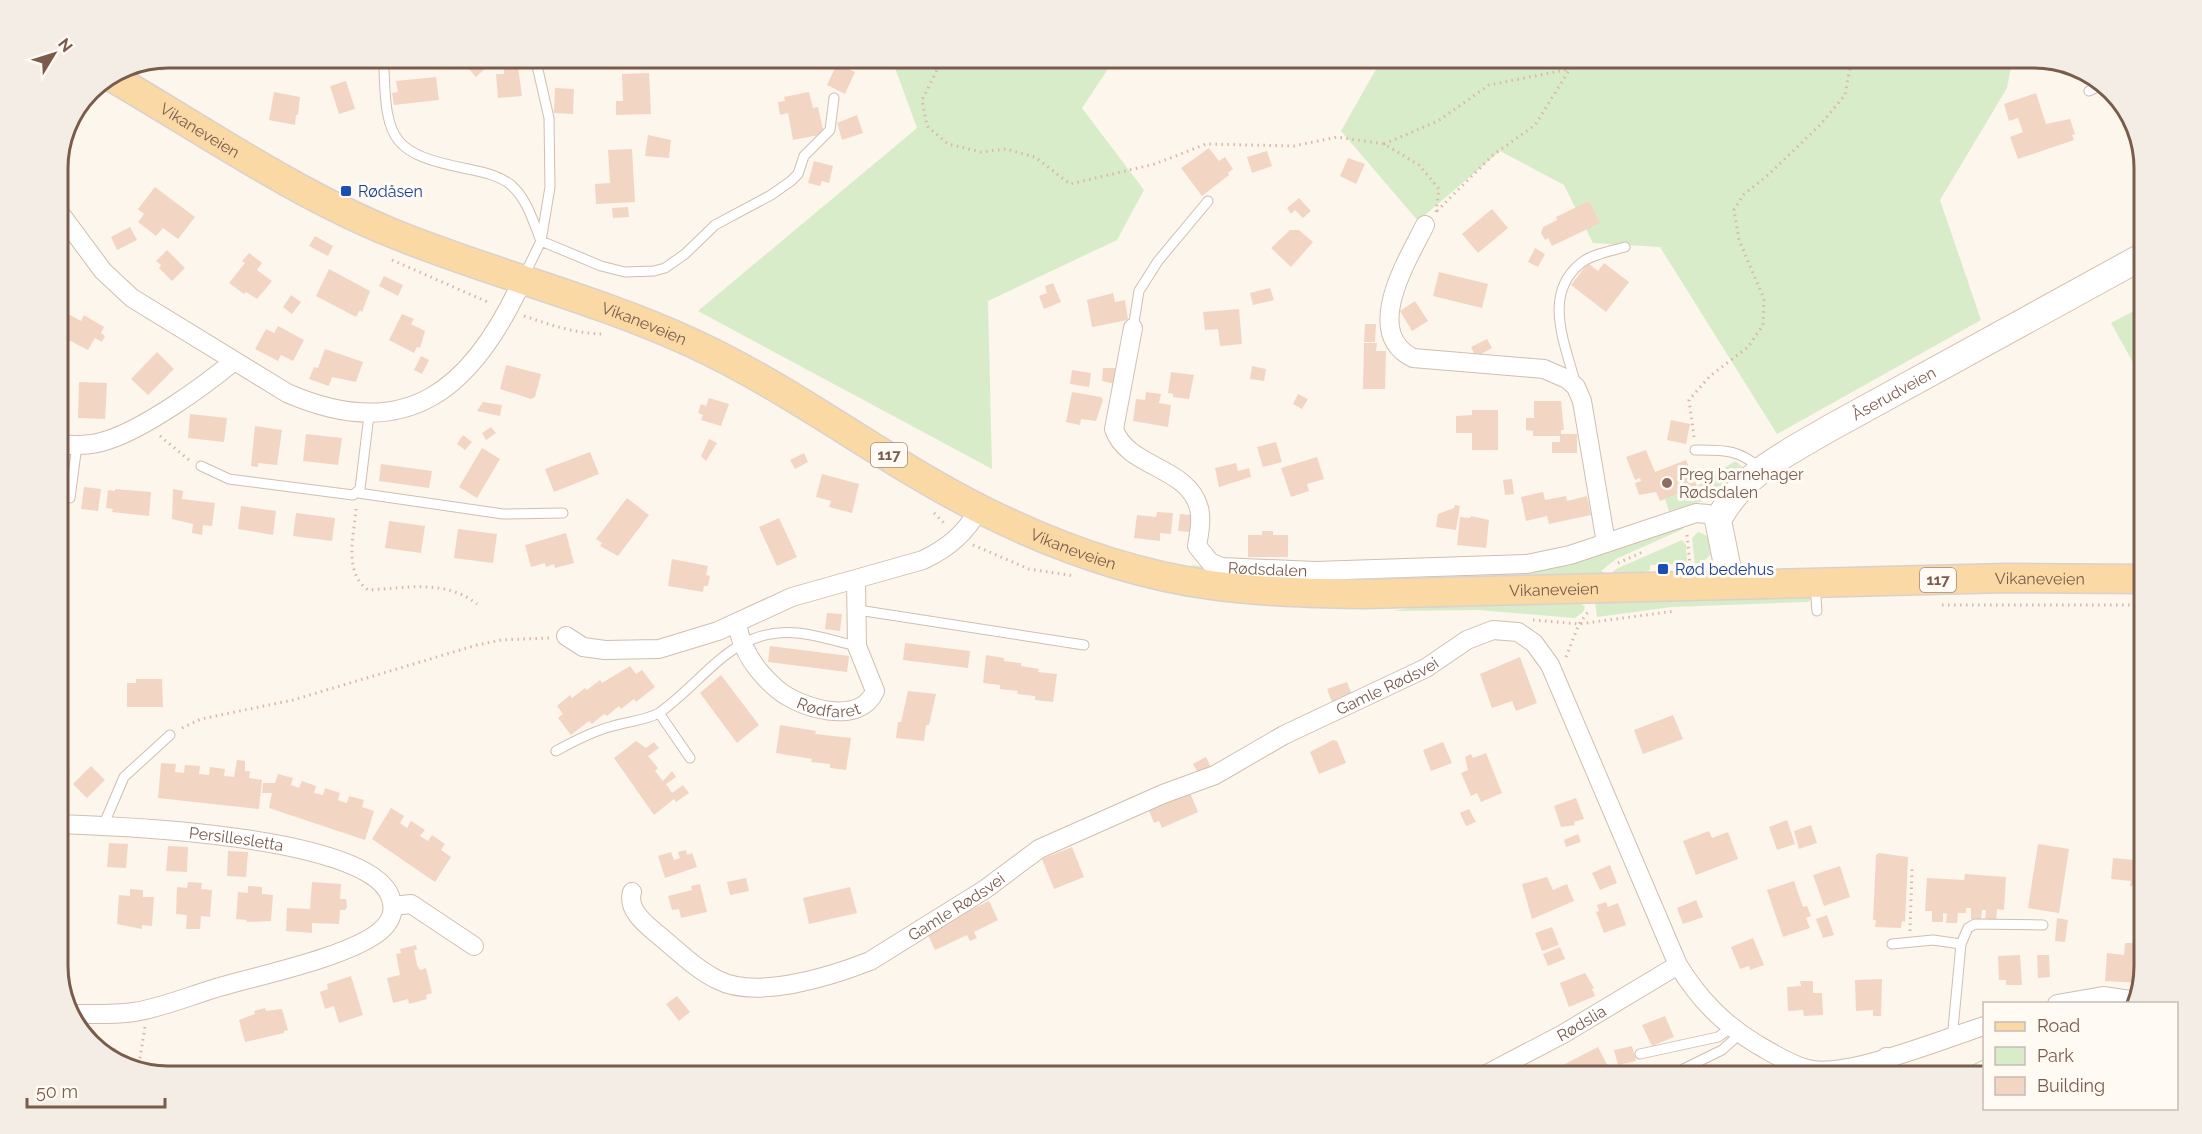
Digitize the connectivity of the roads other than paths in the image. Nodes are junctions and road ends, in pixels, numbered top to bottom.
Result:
1 (384, 68) dead end
2 (538, 68) edge
3 (118, 81) edge
4 (2095, 88) edge
5 (2089, 91) dead end
6 (834, 98) dead end
7 (1208, 201) dead end
8 (1431, 219) road end
9 (68, 224) edge
10 (541, 241) junction
11 (1625, 247) dead end
12 (2134, 261) edge
13 (522, 281) junction
14 (1133, 328) joint
15 (234, 361) junction
16 (1576, 387) junction
17 (369, 415) junction
18 (68, 445) edge
19 (77, 445) junction
20 (1695, 450) road end
21 (201, 466) road end
22 (1762, 470) junction
23 (355, 494) junction
24 (70, 498) dead end
25 (979, 509) junction
26 (563, 513) dead end
27 (1707, 524) junction
28 (1606, 543) junction
29 (2134, 579) edge
30 (856, 580) junction
31 (1815, 583) junction
32 (1731, 585) junction
33 (858, 610) junction
34 (1816, 611) dead end
35 (737, 623) junction
36 (566, 636) road end
37 (741, 642) junction
38 (1084, 645) dead end
39 (857, 646) junction
40 (659, 713) junction
41 (170, 735) road end
42 (556, 751) dead end
43 (690, 758) dead end
44 (103, 826) junction
45 (68, 828) edge
46 (632, 892) dead end
47 (393, 906) junction
48 (2043, 925) dead end
49 (1892, 944) dead end
50 (1961, 944) junction
51 (474, 946) dead end
52 (1678, 965) junction
53 (2128, 1000) edge
54 (2068, 1002) edge
55 (79, 1014) edge
56 (1983, 1026) edge
57 (1736, 1031) junction
58 (1954, 1036) junction
59 (1640, 1054) dead end
60 (1886, 1057) junction
61 (1502, 1066) edge
62 (1689, 1066) edge
63 (1798, 1066) edge
64 (1860, 1066) edge
65 (1889, 1066) edge

1 - 10 lane
2 - 10 lane
3 - 13 main road, Vikaneveien / 117
4 - 5 lane
6 - 10 lane
7 - 14 lane
8 - 16 street
9 - 15 street
10 - 13 lane
11 - 16 lane
12 - 22 street, Åserudveien
13 - 17 street
13 - 25 main road, Vikaneveien / 117
14 - 28 street, Rødsdalen
15 - 17 street
15 - 19 street
16 - 28 street
17 - 23 lane
18 - 19 street
19 - 24 lane
20 - 22 lane
21 - 23 lane
22 - 27 street, Åserudveien
23 - 26 lane
25 - 30 street
25 - 32 main road, Vikaneveien / 117
27 - 28 street, Rødsdalen
27 - 32 street
29 - 31 main road, Vikaneveien / 117
30 - 33 street, Rødfaret
30 - 35 street
31 - 32 main road, Vikaneveien / 117
31 - 34 lane
33 - 38 lane
33 - 39 street, Rødfaret
35 - 36 street
35 - 37 street, Rødfaret
37 - 39 lane
37 - 39 street, Rødfaret
37 - 40 lane
40 - 42 lane
40 - 43 lane
41 - 44 lane
44 - 45 street, Persillesletta
44 - 47 street, Persillesletta
46 - 52 street, Gamle Rødsvei
47 - 51 street
47 - 55 street
48 - 50 lane
49 - 50 lane
50 - 58 lane
52 - 57 street, Gamle Rødsvei
52 - 61 street, Rødslia
53 - 54 street
56 - 58 street, Gamle Rødsvei
57 - 59 lane
57 - 62 lane
57 - 63 street, Gamle Rødsvei
58 - 60 street, Gamle Rødsvei
60 - 64 street, Gamle Rødsvei
60 - 65 street

